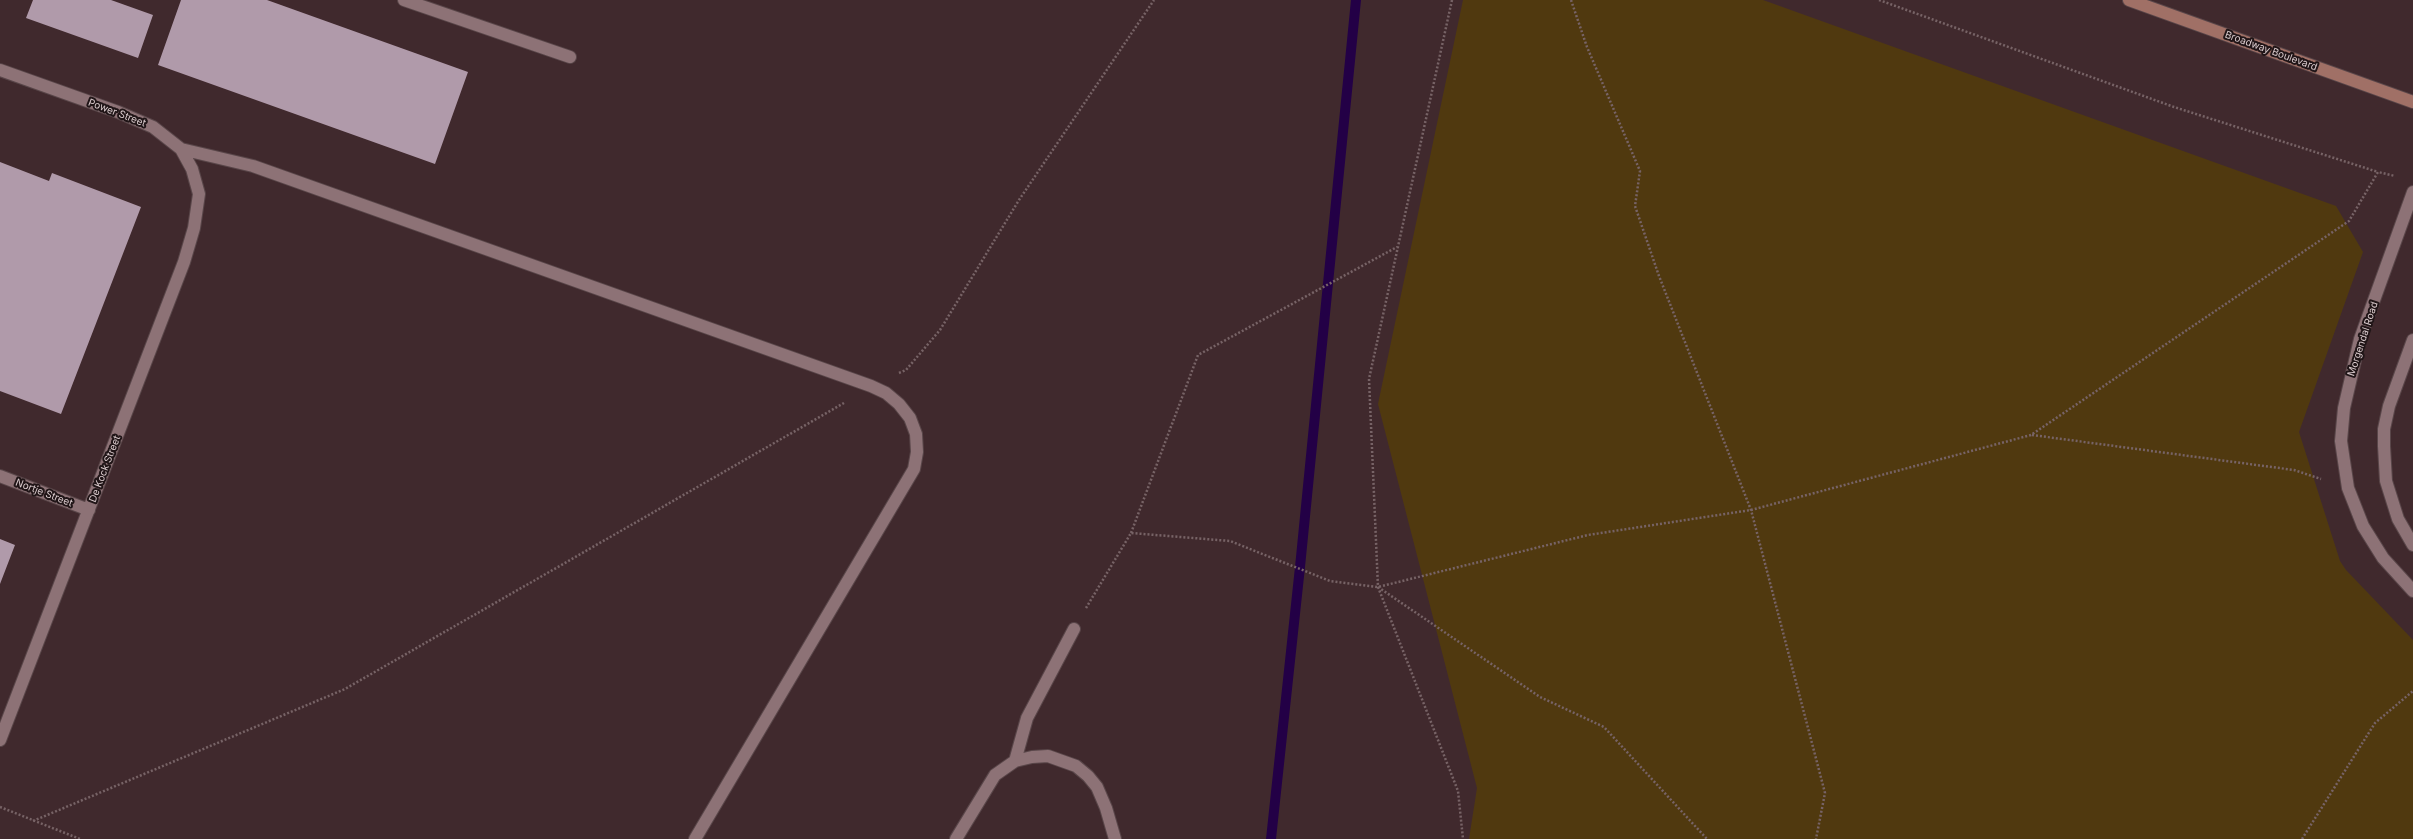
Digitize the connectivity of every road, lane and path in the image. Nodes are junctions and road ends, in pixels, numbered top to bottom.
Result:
1 (404, 0) edge
2 (1154, 0) edge
3 (1452, 0) edge
4 (1571, 0) edge
5 (1879, 0) edge
6 (2129, 0) edge
7 (570, 57) dead end
8 (0, 70) edge
9 (2413, 102) edge
10 (181, 149) junction
11 (2378, 172) junction
12 (2399, 177) dead end
13 (2413, 192) edge
14 (199, 194) joint
15 (1398, 246) junction
16 (2413, 340) edge
17 (874, 387) junction
18 (2031, 435) junction
19 (0, 476) edge
20 (2348, 488) junction
21 (89, 510) junction
22 (1751, 510) junction
23 (1132, 533) junction
24 (2413, 545) edge
25 (1378, 587) junction
26 (2413, 591) edge
27 (1074, 629) joint
28 (2413, 691) edge
29 (0, 740) edge
30 (1015, 761) junction
31 (0, 807) edge
32 (34, 821) junction
33 (80, 839) edge
34 (695, 839) edge
35 (956, 839) edge
36 (1115, 839) edge
37 (1463, 839) edge
38 (1707, 839) edge
39 (1816, 839) edge
40 (2302, 839) edge

1 - 7 street
2 - 17 path
3 - 15 path
4 - 22 path
5 - 11 path
6 - 9 main road, Broadway Boulevard
8 - 10 street, Power Street
10 - 14 street, Power Street
10 - 17 street
11 - 12 path
11 - 18 path
13 - 20 street, Morgendal Road
14 - 21 street, De Kock Street
15 - 23 path
15 - 25 path
16 - 24 street
17 - 32 path
17 - 34 street
18 - 20 path
18 - 22 path
19 - 21 street, Nortje Street
20 - 26 street, Morgendal Road
21 - 29 street, De Kock Street
22 - 25 path
22 - 39 path
23 - 25 path
23 - 27 path
25 - 37 path
25 - 38 path
27 - 30 street
28 - 40 path
30 - 35 street
30 - 36 street
31 - 32 path
32 - 33 path

